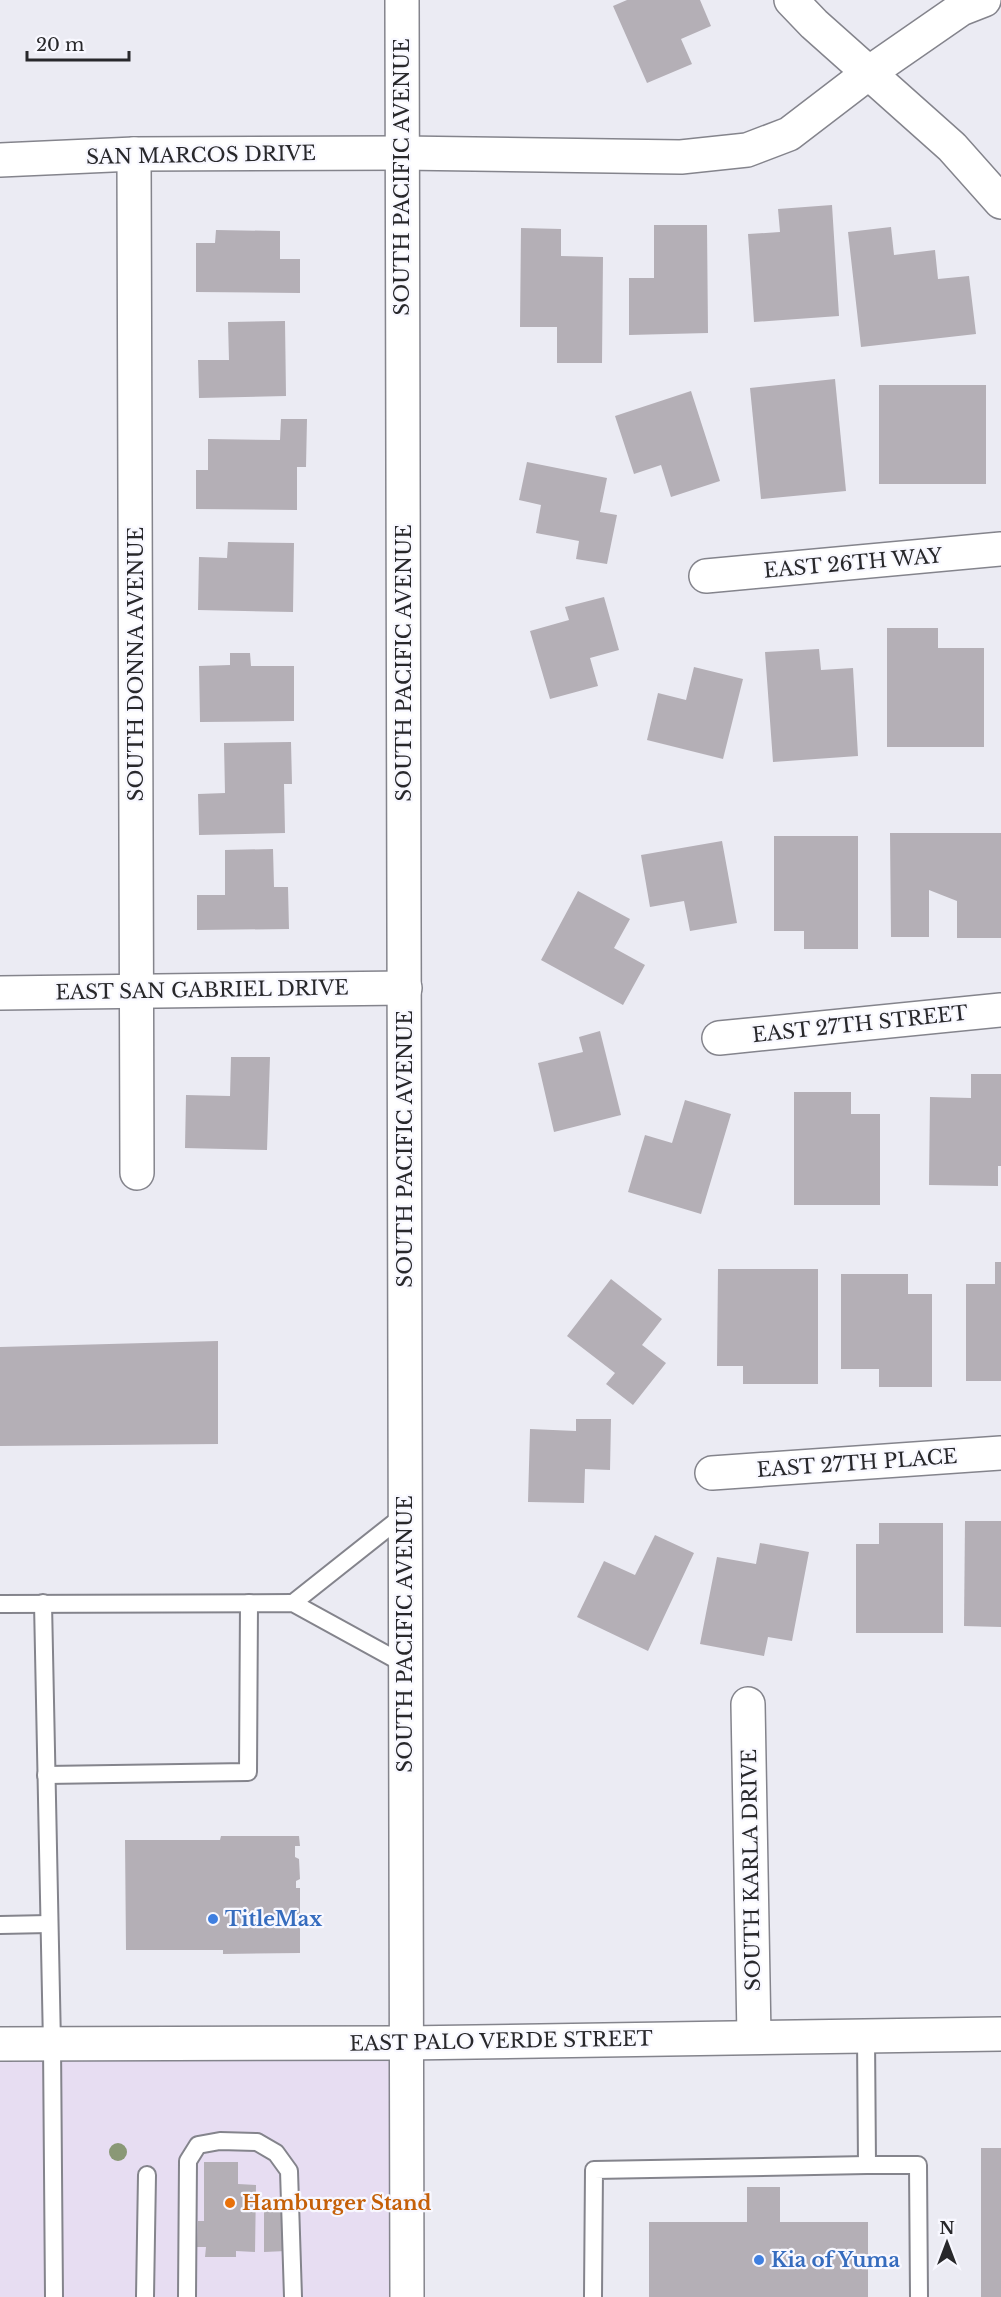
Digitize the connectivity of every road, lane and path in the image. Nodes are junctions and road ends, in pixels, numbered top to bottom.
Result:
1 (402, 0) edge
2 (791, 0) edge
3 (984, 0) edge
4 (870, 72) junction
5 (402, 153) junction
6 (134, 154) junction
7 (0, 160) edge
8 (1001, 202) edge
9 (1001, 549) edge
10 (706, 576) dead end
11 (405, 988) junction
12 (138, 991) junction
13 (0, 993) edge
14 (1001, 1010) edge
15 (719, 1038) dead end
16 (137, 1173) dead end
17 (1001, 1453) edge
18 (712, 1473) dead end
19 (404, 1515) junction
20 (43, 1603) junction
21 (249, 1603) junction
22 (292, 1603) junction
23 (0, 1604) edge
24 (404, 1664) junction
25 (748, 1704) dead end
26 (46, 1775) junction
27 (49, 1924) junction
28 (0, 1925) edge
29 (1001, 2034) edge
30 (866, 2036) junction
31 (754, 2037) junction
32 (406, 2043) junction
33 (0, 2044) edge
34 (52, 2044) junction
35 (867, 2165) junction
36 (147, 2175) dead end
37 (54, 2297) edge
38 (145, 2297) edge
39 (187, 2297) edge
40 (293, 2297) edge
41 (407, 2297) edge
42 (594, 2297) edge
43 (919, 2297) edge

1 - 5 street, SOUTH PACIFIC AVENUE
2 - 4 street
3 - 4 street, SAN MARCOS DRIVE
4 - 5 street, SAN MARCOS DRIVE
4 - 8 street
5 - 6 street, SAN MARCOS DRIVE
5 - 11 street, SOUTH PACIFIC AVENUE
6 - 7 street, SAN MARCOS DRIVE
6 - 12 street, SOUTH DONNA AVENUE
9 - 10 street, EAST 26TH WAY
11 - 12 street, EAST SAN GABRIEL DRIVE
11 - 19 street, SOUTH PACIFIC AVENUE
12 - 13 street, EAST SAN GABRIEL DRIVE
12 - 16 street, SOUTH DONNA AVENUE
14 - 15 street, EAST 27TH STREET
17 - 18 street, EAST 27TH PLACE
19 - 22 lane
19 - 24 street, SOUTH PACIFIC AVENUE
20 - 21 lane
20 - 23 lane
20 - 26 lane
21 - 22 lane
21 - 26 lane
22 - 24 lane
24 - 32 street, SOUTH PACIFIC AVENUE
25 - 31 street, SOUTH KARLA DRIVE
26 - 27 lane
27 - 28 lane
27 - 34 lane
29 - 30 street, EAST PALO VERDE STREET
30 - 31 street, EAST PALO VERDE STREET
30 - 35 lane
31 - 32 street, EAST PALO VERDE STREET
32 - 34 street, EAST PALO VERDE STREET
32 - 41 street, SOUTH PACIFIC AVENUE
33 - 34 street, EAST PALO VERDE STREET
34 - 37 lane
35 - 42 lane
35 - 43 lane
36 - 38 lane
39 - 40 lane

